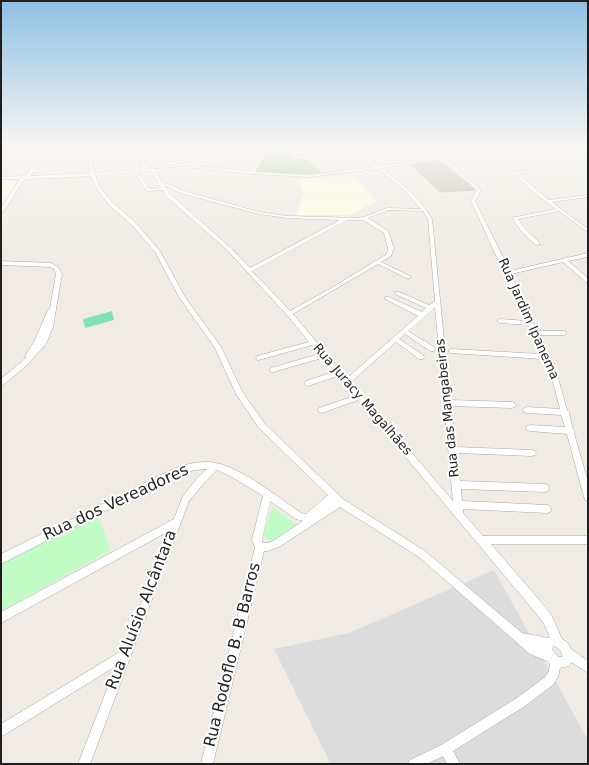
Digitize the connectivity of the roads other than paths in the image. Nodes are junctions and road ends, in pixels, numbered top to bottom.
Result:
1 (16, 184) edge
2 (97, 184) edge
3 (144, 184) edge
4 (397, 184) edge
5 (472, 184) edge
6 (527, 184) edge
7 (162, 185) junction
8 (588, 196) edge
9 (548, 202) junction
10 (425, 210) junction
11 (559, 210) junction
12 (1, 211) edge
13 (364, 218) junction
14 (346, 219) junction
15 (588, 231) edge
16 (538, 244) dead end
17 (588, 255) edge
18 (565, 261) junction
19 (377, 262) junction
20 (1, 263) edge
21 (250, 270) junction
22 (508, 273) junction
23 (408, 277) dead end
24 (588, 281) edge
25 (397, 293) dead end
26 (387, 298) dead end
27 (437, 302) junction
28 (52, 308) junction
29 (430, 308) junction
30 (289, 314) junction
31 (422, 315) junction
32 (500, 321) dead end
33 (531, 323) junction
34 (404, 331) junction
35 (40, 332) junction
36 (536, 333) junction
37 (564, 333) dead end
38 (48, 334) junction
39 (395, 339) junction
40 (40, 343) junction
41 (313, 343) junction
42 (432, 349) dead end
43 (451, 351) dead end
44 (323, 355) junction
45 (546, 355) junction
46 (421, 357) dead end
47 (259, 358) dead end
48 (272, 370) dead end
49 (339, 373) junction
50 (4, 381) edge
51 (308, 383) dead end
52 (346, 383) junction
53 (359, 397) junction
54 (447, 403) junction
55 (512, 405) dead end
56 (322, 410) dead end
57 (527, 410) dead end
58 (566, 412) junction
59 (530, 428) dead end
60 (571, 431) junction
61 (452, 450) junction
62 (532, 453) dead end
63 (216, 466) junction
64 (456, 485) junction
65 (545, 488) dead end
66 (267, 495) junction
67 (333, 496) junction
68 (588, 497) edge
69 (340, 502) junction
70 (459, 509) junction
71 (547, 509) dead end
72 (175, 523) junction
73 (480, 540) junction
74 (588, 540) edge
75 (260, 546) junction
76 (1, 559) edge
77 (1, 618) edge
78 (520, 638) junction
79 (553, 642) junction
80 (568, 653) junction
81 (125, 654) junction
82 (553, 660) junction
83 (588, 668) edge
84 (1, 731) edge
85 (445, 749) junction
86 (84, 764) edge
87 (207, 764) edge
88 (414, 764) edge
89 (454, 764) edge

1 - 12 street
2 - 67 street
3 - 7 street
4 - 10 street
5 - 22 street, Rua Jardim Ipanema
6 - 9 street
7 - 14 street
7 - 21 street, Rua Juracy Magalhães
8 - 9 street
9 - 11 street
10 - 13 street
10 - 27 street, Rua das Mangabeiras
11 - 15 street
11 - 16 street
13 - 14 street
13 - 19 street
14 - 21 street
17 - 18 street
18 - 22 street
18 - 24 street
19 - 23 street
19 - 30 street
20 - 28 street
21 - 30 street, Rua Juracy Magalhães
22 - 33 street, Rua Jardim Ipanema
25 - 29 street
26 - 31 street
27 - 29 street
27 - 54 street, Rua das Mangabeiras
28 - 35 street
28 - 38 street
29 - 31 street
30 - 41 street, Rua Juracy Magalhães
31 - 34 street
32 - 33 street
33 - 36 street, Rua Jardim Ipanema
34 - 39 street
34 - 42 street
35 - 38 street
35 - 40 street
36 - 37 street
36 - 45 street, Rua Jardim Ipanema
38 - 40 street
39 - 46 street
39 - 52 street
40 - 50 street
41 - 44 street, Rua Juracy Magalhães
41 - 47 street
43 - 45 street
44 - 48 street
44 - 49 street, Rua Juracy Magalhães
45 - 58 street, Rua Jardim Ipanema
49 - 51 street
49 - 52 street, Rua Juracy Magalhães
52 - 53 street, Rua Juracy Magalhães
53 - 56 street
53 - 70 street, Rua Juracy Magalhães
54 - 55 street
54 - 61 street, Rua das Mangabeiras
57 - 58 street
58 - 60 street, Rua Jardim Ipanema
59 - 60 street
60 - 68 street, Rua Jardim Ipanema
61 - 62 street
61 - 64 street, Rua das Mangabeiras
63 - 66 street, Rua dos Vereadores
63 - 72 street, Rua Aluísio Alcântara
63 - 76 street, Rua dos Vereadores
64 - 65 street
64 - 70 street, Rua das Mangabeiras
66 - 67 street, Rua dos Vereadores
66 - 75 street, Rua Rodoflo B. B Barros
67 - 69 street
69 - 75 street
69 - 78 street
70 - 71 street
70 - 73 street, Rua Juracy Magalhães
72 - 77 street
72 - 81 street, Rua Aluísio Alcântara
73 - 74 street
73 - 79 street, Rua Juracy Magalhães
75 - 87 street, Rua Rodoflo B. B Barros
78 - 79 street
78 - 82 street
79 - 80 street
79 - 82 street
80 - 82 street
80 - 83 street
81 - 84 street
81 - 86 street, Rua Aluísio Alcântara
82 - 85 street
85 - 88 street
85 - 89 street

